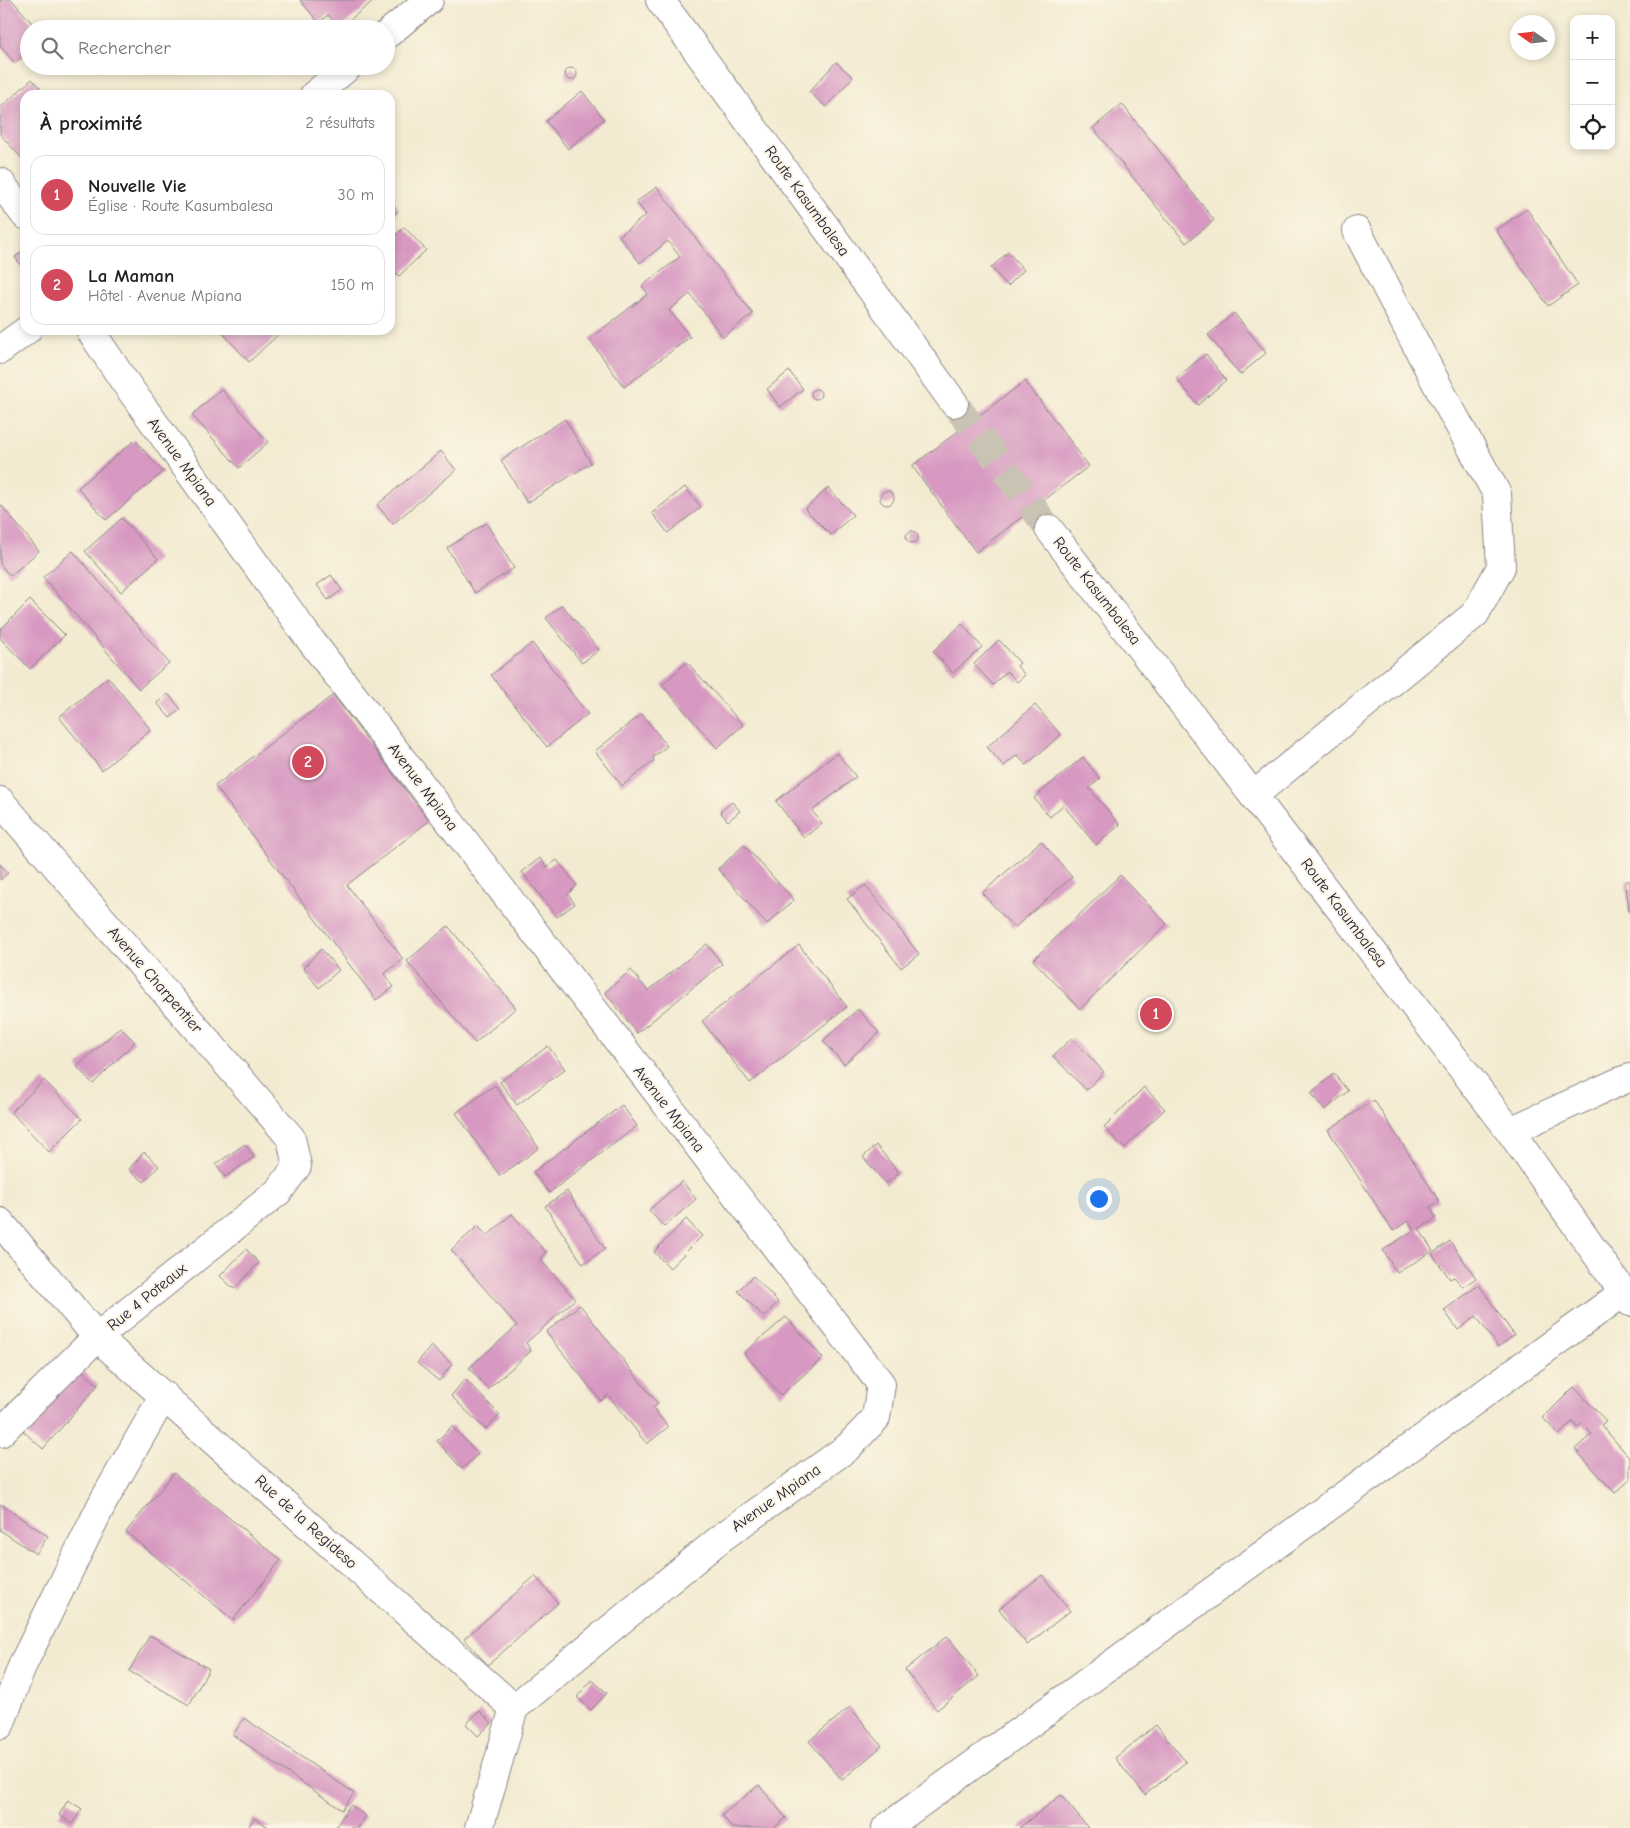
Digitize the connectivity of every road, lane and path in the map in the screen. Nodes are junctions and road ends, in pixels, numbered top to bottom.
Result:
1 (429, 0) edge
2 (660, 0) edge
3 (395, 28) edge
4 (338, 75) edge
5 (320, 90) edge
6 (0, 182) edge
7 (20, 208) edge
8 (1356, 231) dead end
9 (20, 335) edge
10 (93, 335) edge
11 (0, 350) edge
12 (954, 403) tunnel mouth
13 (1049, 529) tunnel mouth
14 (1254, 795) junction
15 (0, 801) edge
16 (1630, 1078) edge
17 (1510, 1131) junction
18 (297, 1166) joint
19 (0, 1222) edge
20 (1627, 1298) edge
21 (97, 1336) junction
22 (164, 1395) junction
23 (0, 1433) edge
24 (514, 1708) junction
25 (0, 1725) edge
26 (479, 1828) edge
27 (886, 1828) edge

1 - 3 main road
2 - 12 main road, Route Kasumbalesa
4 - 5 main road
6 - 7 main road
8 - 14 main road
9 - 11 main road
10 - 24 main road, Avenue Mpiana
13 - 14 main road, Route Kasumbalesa
14 - 17 main road, Route Kasumbalesa
15 - 18 main road, Avenue Charpentier
16 - 17 main road
17 - 20 main road, Route Kasumbalesa
18 - 21 main road, Rue 4 Poteaux
19 - 21 main road, Rue de la Regideso
20 - 27 main road
21 - 22 main road, Rue de la Regideso
21 - 23 main road, Rue 4 Poteaux
22 - 24 main road, Rue de la Regideso
22 - 25 main road
24 - 26 main road

